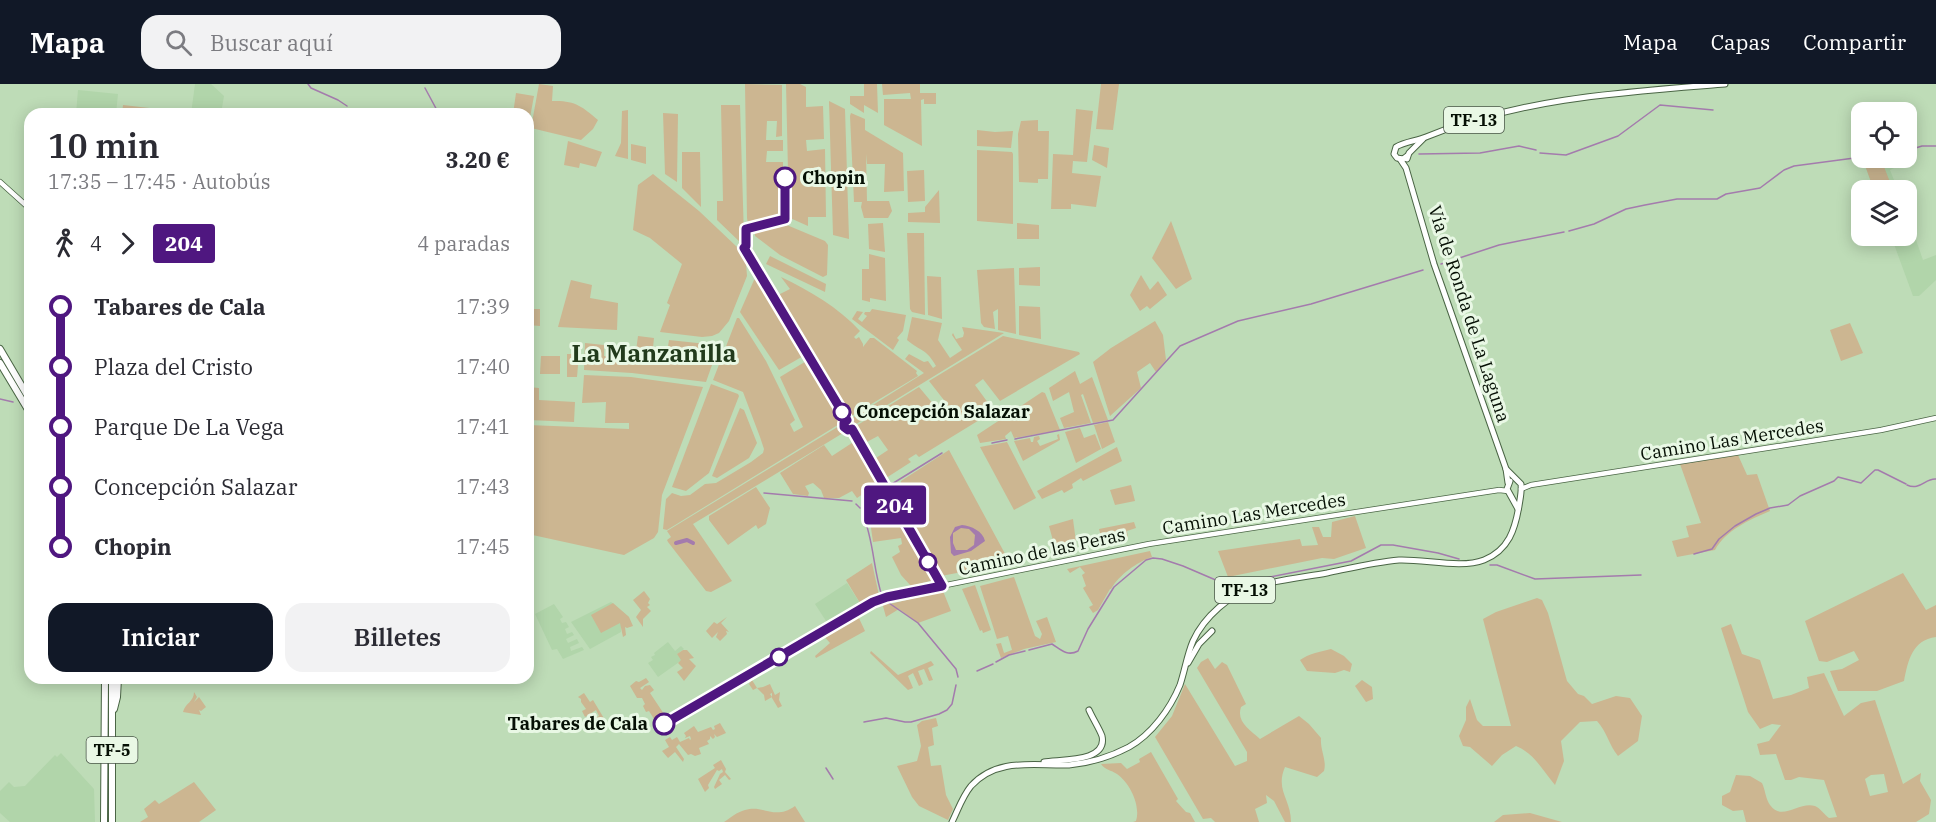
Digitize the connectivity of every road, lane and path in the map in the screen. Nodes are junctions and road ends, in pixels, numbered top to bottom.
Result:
1 (1725, 84) edge
2 (1427, 136) junction
3 (1402, 145) junction
4 (1408, 155) junction
5 (1400, 159) junction
6 (1406, 168) junction
7 (0, 182) edge
8 (24, 203) edge
9 (0, 349) edge
10 (0, 363) edge
11 (24, 390) edge
12 (24, 403) edge
13 (1936, 418) edge
14 (1506, 470) junction
15 (1519, 486) junction
16 (1509, 488) junction
17 (1518, 508) junction
18 (1155, 543) joint
19 (1212, 631) dead end
20 (772, 661) dead end
21 (1185, 667) junction
22 (105, 684) edge
23 (112, 684) edge
24 (118, 684) edge
25 (1089, 710) dead end
26 (112, 718) junction
27 (1032, 764) junction
28 (104, 822) edge
29 (112, 822) edge
30 (952, 822) edge

1 - 2 main road, TF-13
2 - 3 main road, TF-13
2 - 4 main road, TF-13
3 - 4 main road
3 - 5 main road
4 - 5 main road, TF-13
4 - 6 main road, Vía de Ronda de La Laguna
5 - 6 main road, Vía de Ronda de La Laguna
6 - 14 main road, Vía de Ronda de La Laguna
7 - 8 main road
9 - 11 highway
10 - 12 highway
13 - 15 main road, Camino Las Mercedes
14 - 15 main road, Vía de Ronda de La Laguna
14 - 16 main road, Vía de Ronda de La Laguna
15 - 16 main road
15 - 16 main road
15 - 17 main road, TF-13
16 - 17 main road, Vía de Ronda de La Laguna
16 - 18 main road, Camino Las Mercedes
17 - 21 main road, TF-13
18 - 20 main road, Camino de las Peras
19 - 21 main road
21 - 27 main road, TF-13
22 - 28 highway, TF-5
23 - 26 highway, TF-5
24 - 26 highway
25 - 27 main road
26 - 29 highway, TF-5
27 - 30 main road, TF-13

